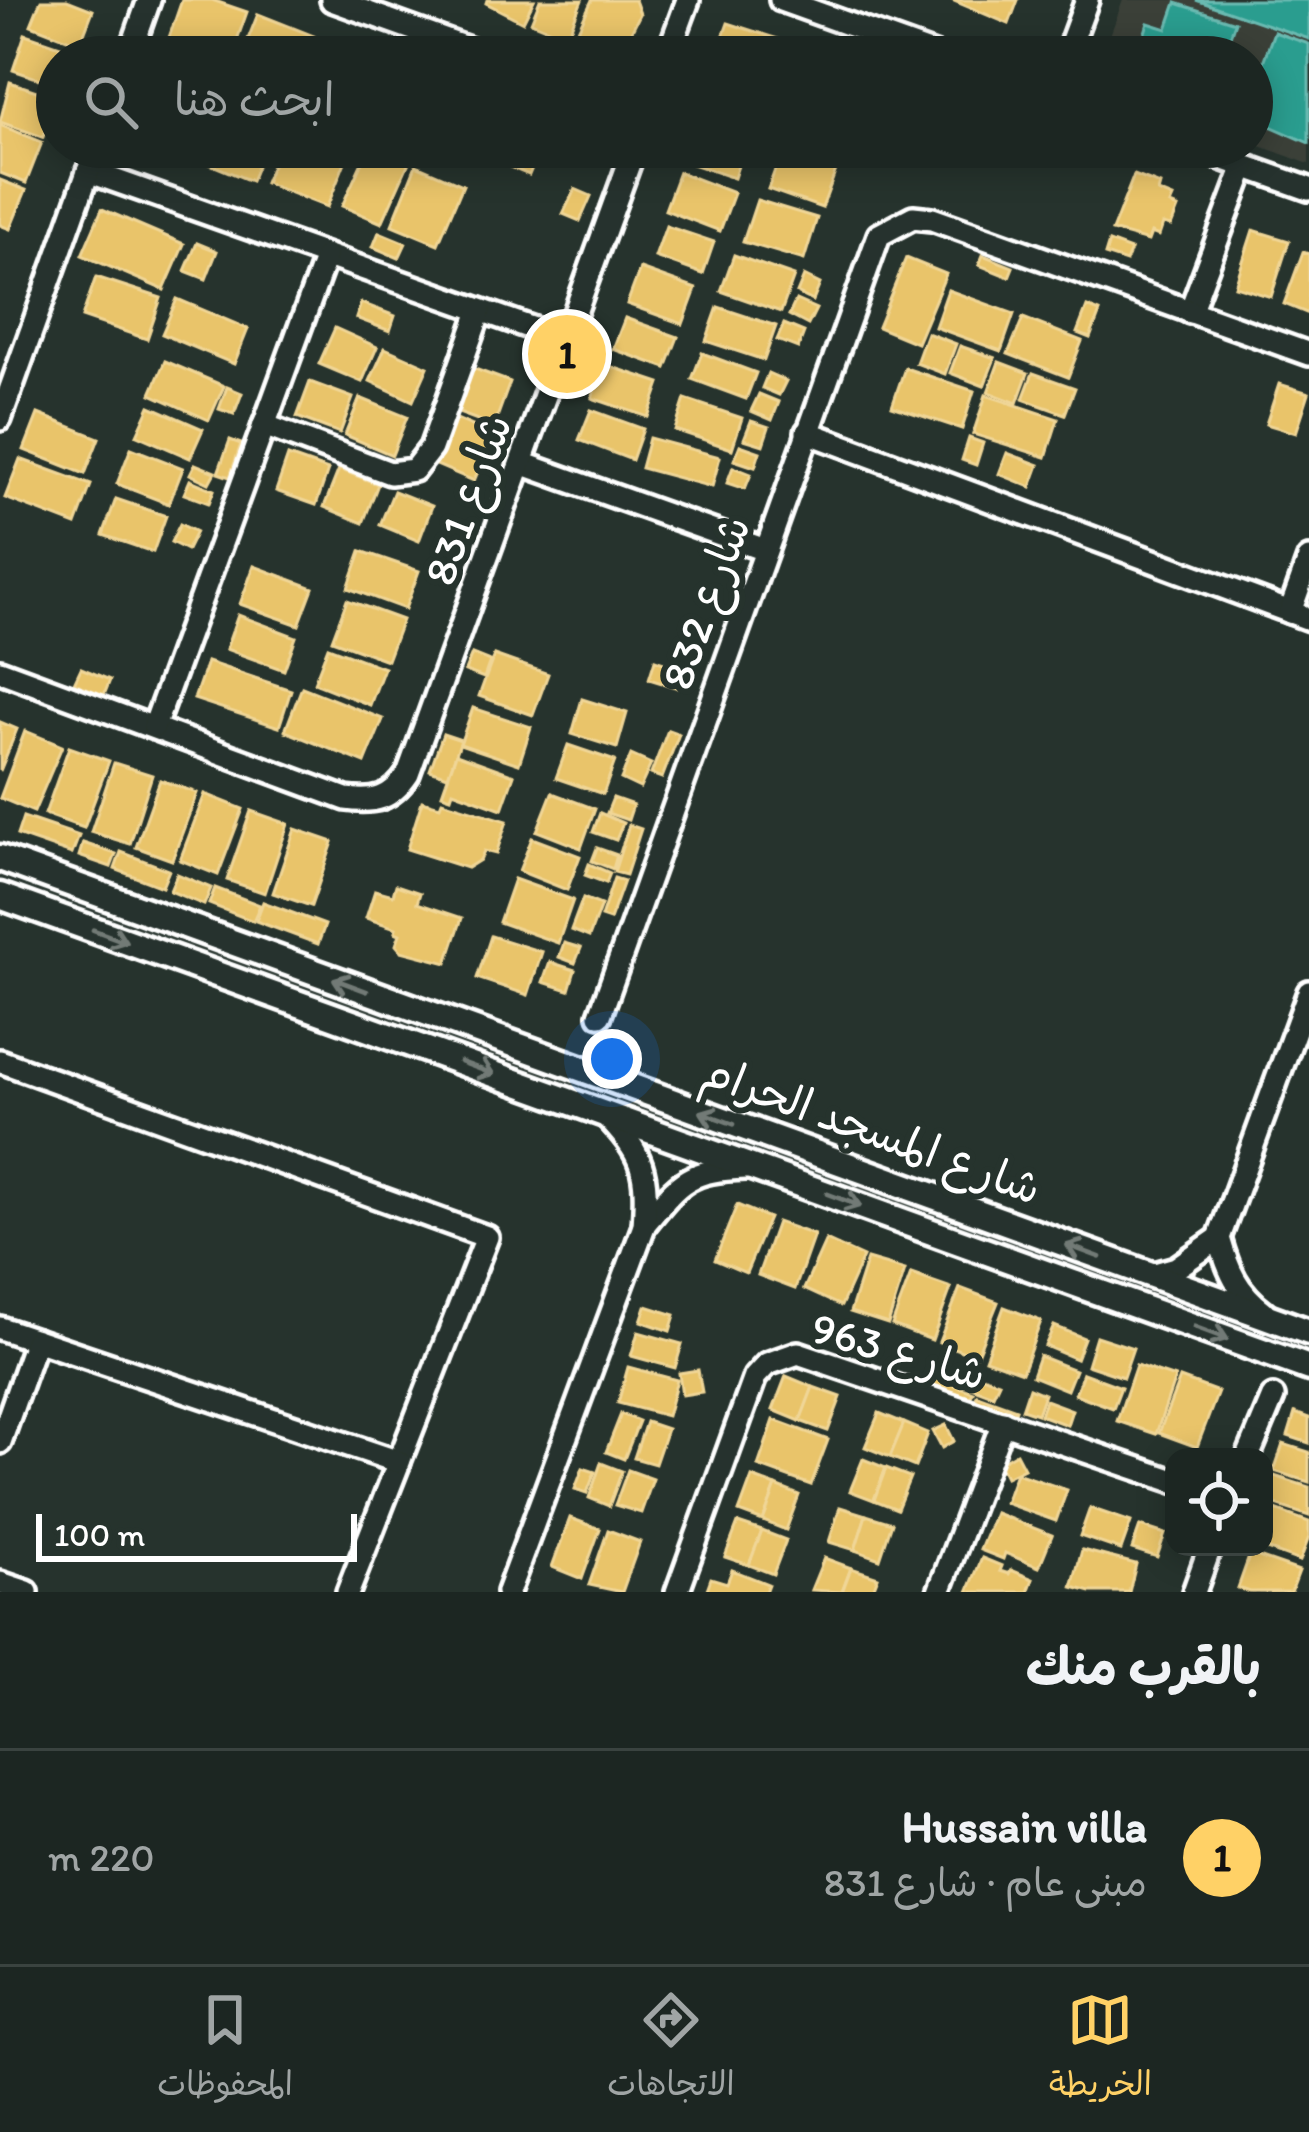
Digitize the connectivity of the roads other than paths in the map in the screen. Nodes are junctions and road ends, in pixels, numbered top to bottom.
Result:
1 (149, 0) edge
2 (332, 0) edge
3 (688, 0) edge
4 (781, 0) edge
5 (1087, 0) edge
6 (136, 36) edge
7 (432, 36) edge
8 (675, 36) edge
9 (881, 36) edge
10 (1074, 36) edge
11 (89, 168) edge
12 (627, 168) edge
13 (1244, 168) edge
14 (1251, 168) edge
15 (88, 172) junction
16 (1309, 189) edge
17 (326, 256) junction
18 (481, 311) junction
19 (1190, 312) junction
20 (565, 340) junction
21 (1309, 354) edge
22 (0, 419) edge
23 (264, 425) junction
24 (807, 432) junction
25 (521, 464) junction
26 (765, 550) junction
27 (1309, 559) edge
28 (1300, 615) edge
29 (0, 671) edge
30 (154, 727) junction
31 (0, 858) edge
32 (0, 896) edge
33 (1309, 992) edge
34 (600, 1015) dead end
35 (0, 1061) edge
36 (604, 1114) junction
37 (754, 1167) junction
38 (644, 1226) junction
39 (1219, 1238) junction
40 (1151, 1275) junction
41 (1273, 1318) junction
42 (0, 1328) edge
43 (1309, 1332) edge
44 (36, 1340) junction
45 (1309, 1368) edge
46 (1273, 1397) dead end
47 (1003, 1422) junction
48 (0, 1442) edge
49 (1252, 1448) edge
50 (399, 1462) junction
51 (1165, 1478) edge
52 (1207, 1556) edge
53 (0, 1582) edge
54 (27, 1592) edge
55 (348, 1592) edge
56 (508, 1592) edge
57 (677, 1592) edge
58 (939, 1592) edge
59 (1194, 1592) edge

1 - 6 street
2 - 7 street
3 - 8 street
4 - 9 street
5 - 10 street
11 - 15 street
12 - 20 street, شارع 831
13 - 19 street
14 - 16 street
15 - 17 street
15 - 22 street
17 - 18 street
17 - 23 street
18 - 20 street
18 - 23 street
19 - 21 street
19 - 24 street, شارع 832
20 - 25 street, شارع 831
23 - 30 street
24 - 26 street, شارع 832
24 - 28 street
25 - 26 street
25 - 30 street, شارع 831
26 - 34 street, شارع 832
27 - 28 street
29 - 30 street
40 -> 31 street, شارع المسجد الحرام
32 -> 36 street, شارع المسجد الحرام
33 - 39 street
35 - 50 street
36 - 37 street, شارع المسجد الحرام
36 - 38 street
37 - 38 street
37 -> 45 street, شارع المسجد الحرام
38 - 56 street
39 - 40 street
39 - 41 street
40 - 41 street, شارع المسجد الحرام
41 - 43 street, شارع المسجد الحرام
42 - 44 street
44 - 48 street
44 - 50 street
46 - 49 street
47 - 51 street, شارع 963
47 - 57 street, شارع 963
47 - 58 street
50 - 55 street
52 - 59 street
53 - 54 street

